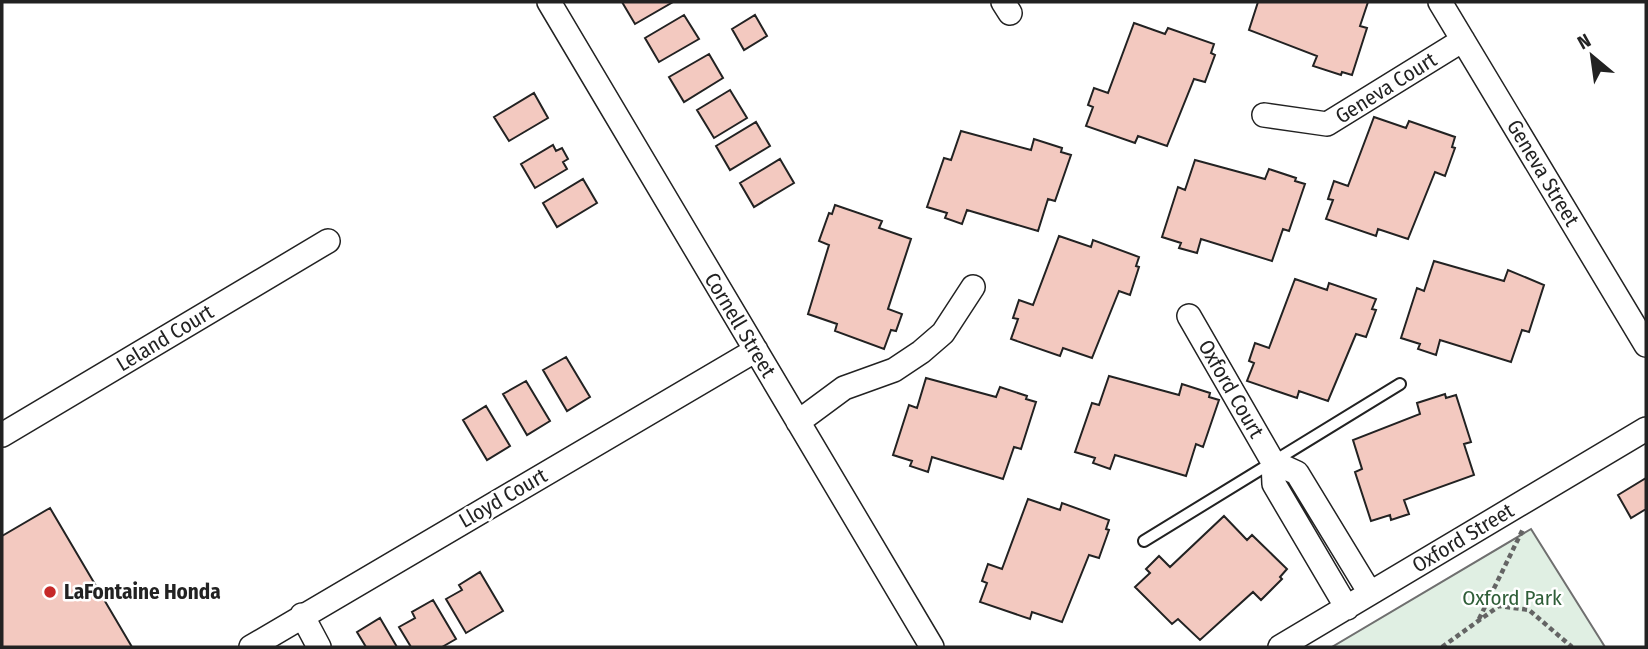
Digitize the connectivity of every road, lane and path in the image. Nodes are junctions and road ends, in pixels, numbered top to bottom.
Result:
1 (549, 2) edge
2 (1440, 2) edge
3 (1463, 40) junction
4 (1264, 116) dead end
5 (328, 241) dead end
6 (973, 287) dead end
7 (1189, 316) dead end
8 (1646, 345) edge
9 (756, 350) junction
10 (1400, 384) dead end
11 (798, 422) junction
12 (1646, 429) edge
13 (2, 436) edge
14 (1273, 462) junction
15 (1524, 527) dead end
16 (1144, 541) dead end
17 (1370, 593) junction
18 (1347, 608) junction
19 (302, 615) junction
20 (1479, 620) junction
21 (251, 647) edge
22 (319, 647) edge
23 (932, 647) edge
24 (1280, 647) edge
25 (1441, 647) edge
26 (1572, 647) edge

1 - 9 street, Cornell Street
2 - 3 street, Geneva Street
3 - 4 street, Geneva Court
3 - 8 street, Geneva Street
5 - 13 street, Leland Court
6 - 11 street
7 - 14 street, Oxford Court
9 - 11 street, Cornell Street
9 - 19 street, Lloyd Court
10 - 14 lane
11 - 23 street, Cornell Street
12 - 17 street, Oxford Street
14 - 16 lane
14 - 17 street, Oxford Court
14 - 18 street, Oxford Court
15 - 20 path
17 - 18 street, Oxford Street
18 - 24 street, Oxford Street
19 - 21 street, Lloyd Court
19 - 22 street
20 - 25 path
20 - 26 path

